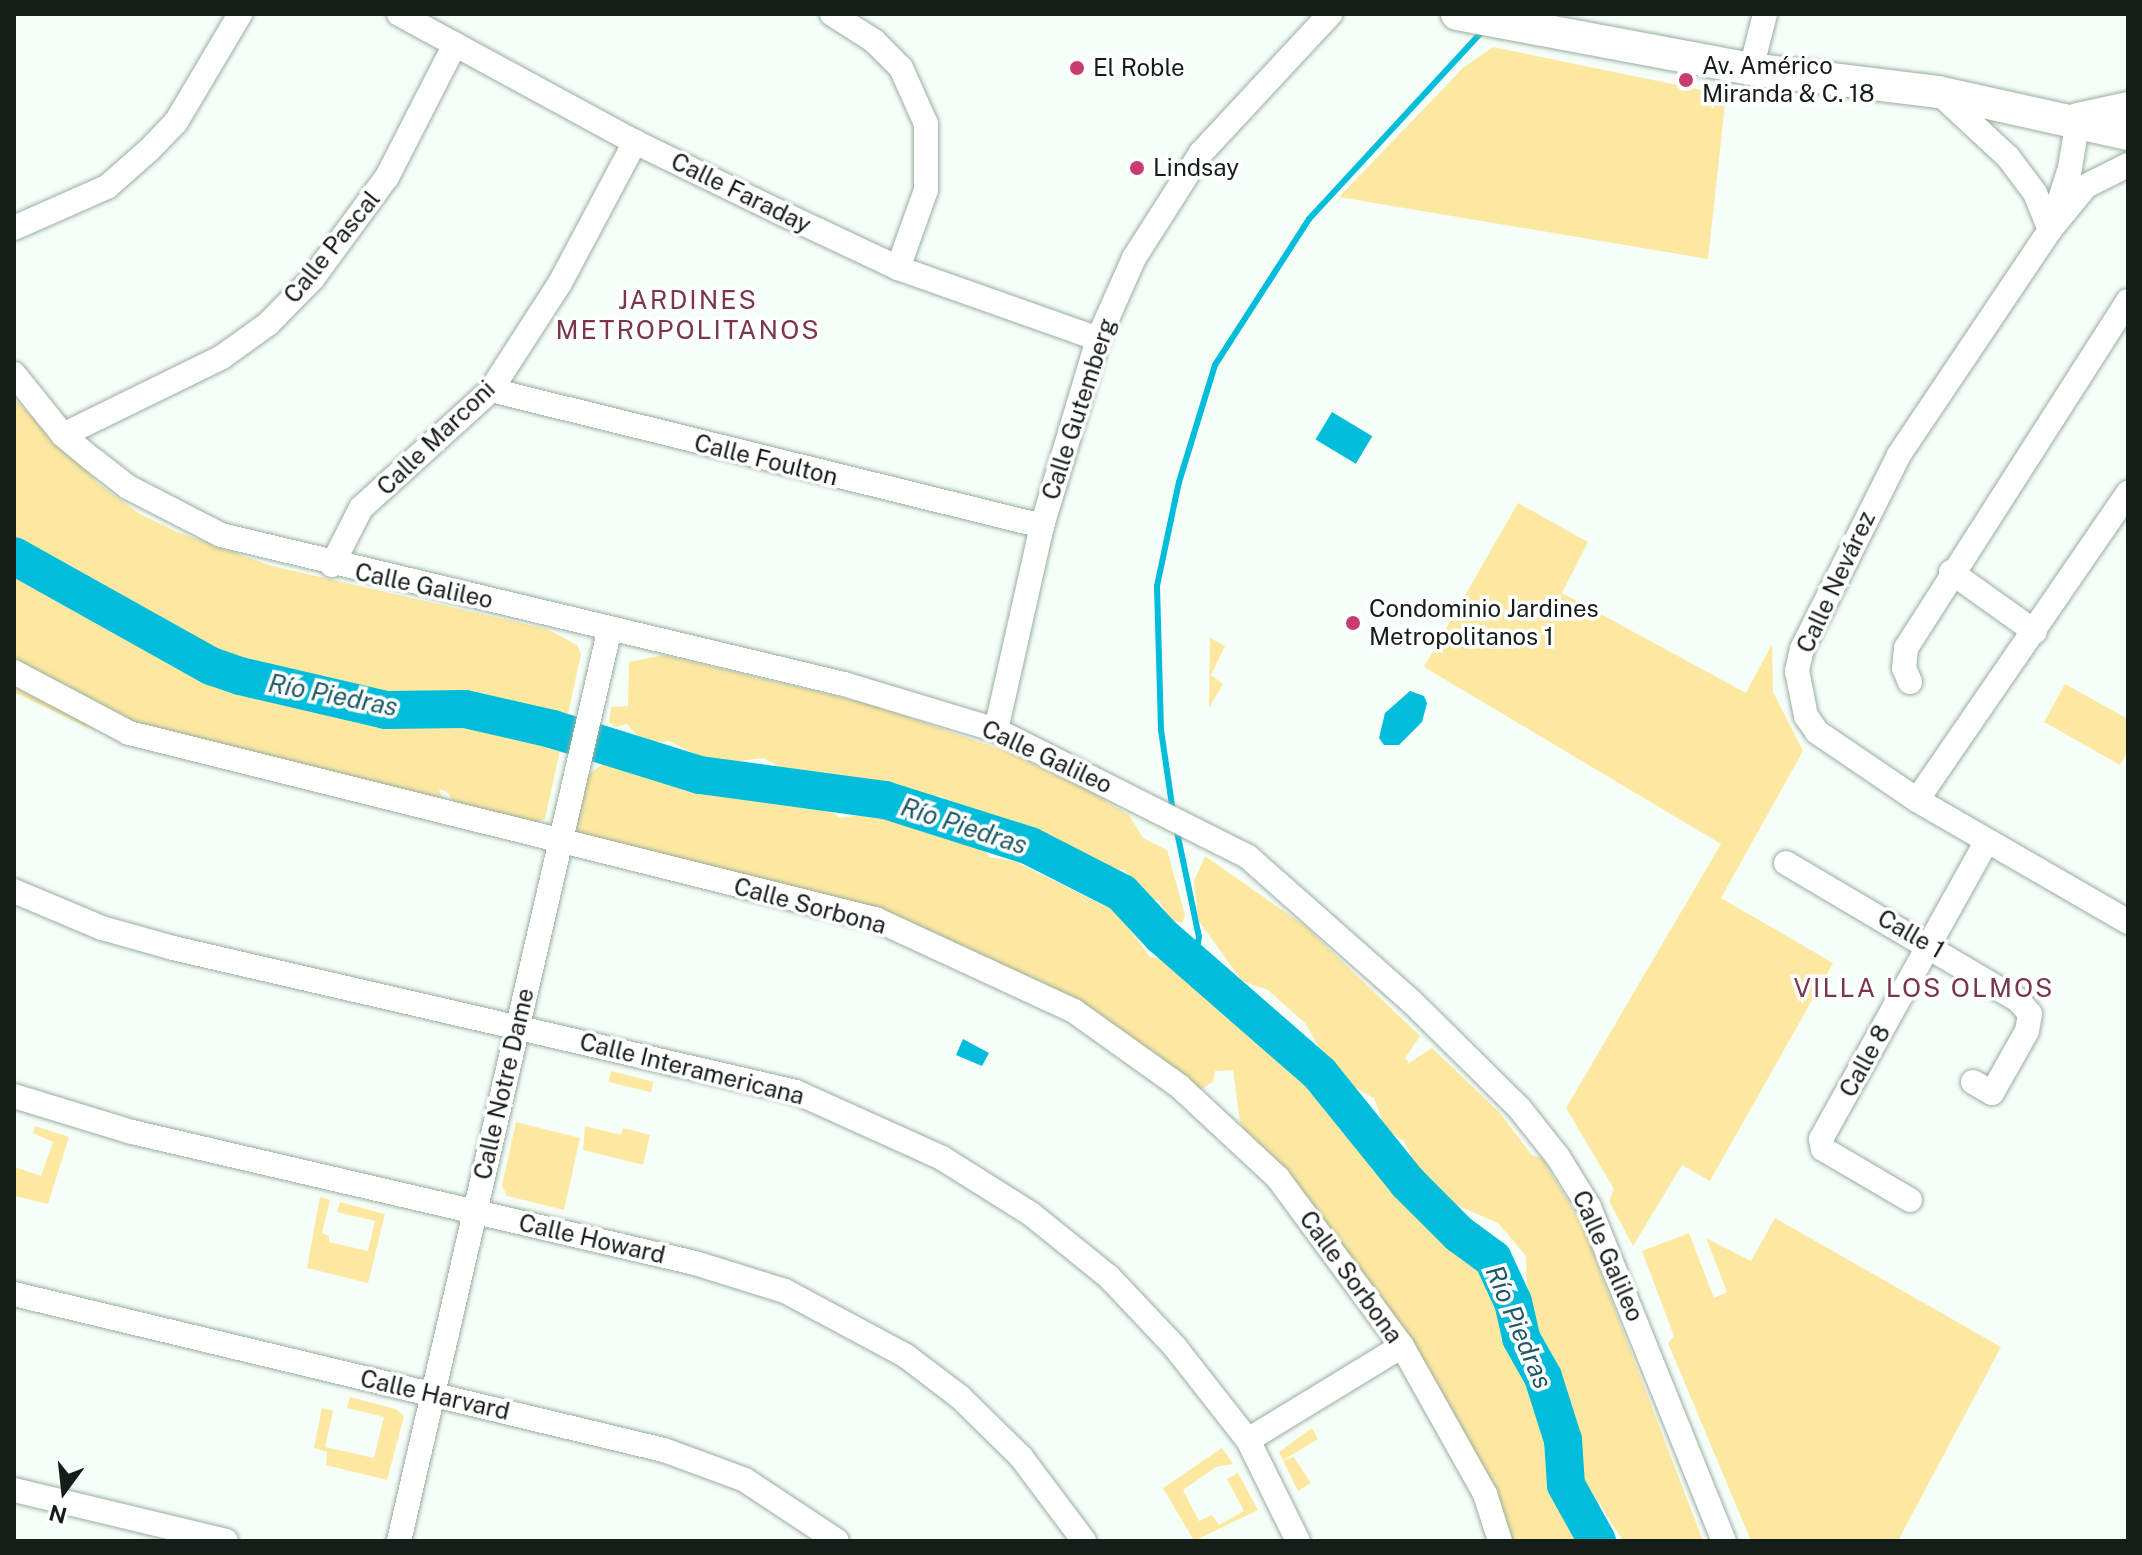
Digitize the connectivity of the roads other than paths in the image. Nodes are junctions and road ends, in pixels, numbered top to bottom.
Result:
1 (240, 14) edge
2 (399, 14) edge
3 (832, 14) edge
4 (1330, 14) edge
5 (1765, 14) edge
6 (1463, 16) edge
7 (455, 44) junction
8 (1751, 69) junction
9 (1938, 92) junction
10 (2128, 108) edge
11 (2078, 119) junction
12 (2128, 134) edge
13 (635, 142) junction
14 (2128, 165) edge
15 (14, 228) edge
16 (2050, 230) junction
17 (898, 268) junction
18 (2128, 301) edge
19 (1098, 339) junction
20 (14, 374) edge
21 (491, 390) junction
22 (63, 435) junction
23 (2128, 493) edge
24 (1042, 526) junction
25 (332, 565) junction
26 (1951, 572) junction
27 (610, 628) junction
28 (2035, 632) junction
29 (14, 672) edge
30 (1910, 682) dead end
31 (996, 730) junction
32 (1917, 800) junction
33 (559, 842) junction
34 (1986, 842) junction
35 (1786, 863) dead end
36 (14, 891) edge
37 (2128, 922) edge
38 (1930, 945) junction
39 (517, 1026) junction
40 (1982, 1088) dead end
41 (14, 1096) edge
42 (1910, 1200) dead end
43 (475, 1211) junction
44 (14, 1294) edge
45 (1402, 1346) junction
46 (432, 1393) junction
47 (1248, 1440) junction
48 (14, 1490) edge
49 (226, 1541) edge
50 (399, 1541) edge
51 (837, 1541) edge
52 (1084, 1541) edge
53 (1298, 1541) edge
54 (1500, 1541) edge
55 (1724, 1541) edge

1 - 15 street
2 - 7 street, Calle Faraday
3 - 17 street
4 - 19 street, Calle Gutemberg
5 - 8 street
6 - 8 street
7 - 13 street, Calle Faraday
7 - 22 street, Calle Pascal
8 - 9 street
9 - 11 street
9 - 16 street
10 - 11 street
11 - 12 street
11 - 16 street, Calle Nevárez
13 - 17 street, Calle Faraday
13 - 21 street, Calle Marconi
14 - 16 street
16 - 32 street, Calle Nevárez
17 - 19 street, Calle Faraday
18 - 26 street
19 - 24 street, Calle Gutemberg
20 - 22 street, Calle Galileo
21 - 24 street, Calle Foulton
21 - 25 street, Calle Marconi
22 - 25 street, Calle Galileo
23 - 28 street
24 - 31 street, Calle Gutemberg
25 - 27 street, Calle Galileo
26 - 28 street
26 - 30 street
27 - 31 street, Calle Galileo
27 - 33 street, Calle Notre Dame
28 - 32 street
29 - 33 street, Calle Sorbona
31 - 55 street, Calle Galileo
32 - 34 street, Calle Nevárez
33 - 39 street, Calle Notre Dame
33 - 45 street, Calle Sorbona
34 - 37 street, Calle Nevárez
34 - 38 street, Calle 8
35 - 38 street, Calle 1
36 - 39 street, Calle Interamericana
38 - 40 street, Calle 1
38 - 42 street, Calle 8
39 - 43 street, Calle Notre Dame
39 - 47 street, Calle Interamericana
41 - 43 street, Calle Howard
43 - 46 street, Calle Notre Dame
43 - 52 street, Calle Howard
44 - 46 street, Calle Harvard
45 - 47 street
45 - 54 street, Calle Sorbona
46 - 50 street, Calle Notre Dame
46 - 51 street, Calle Harvard
47 - 53 street, Calle Interamericana
48 - 49 street

